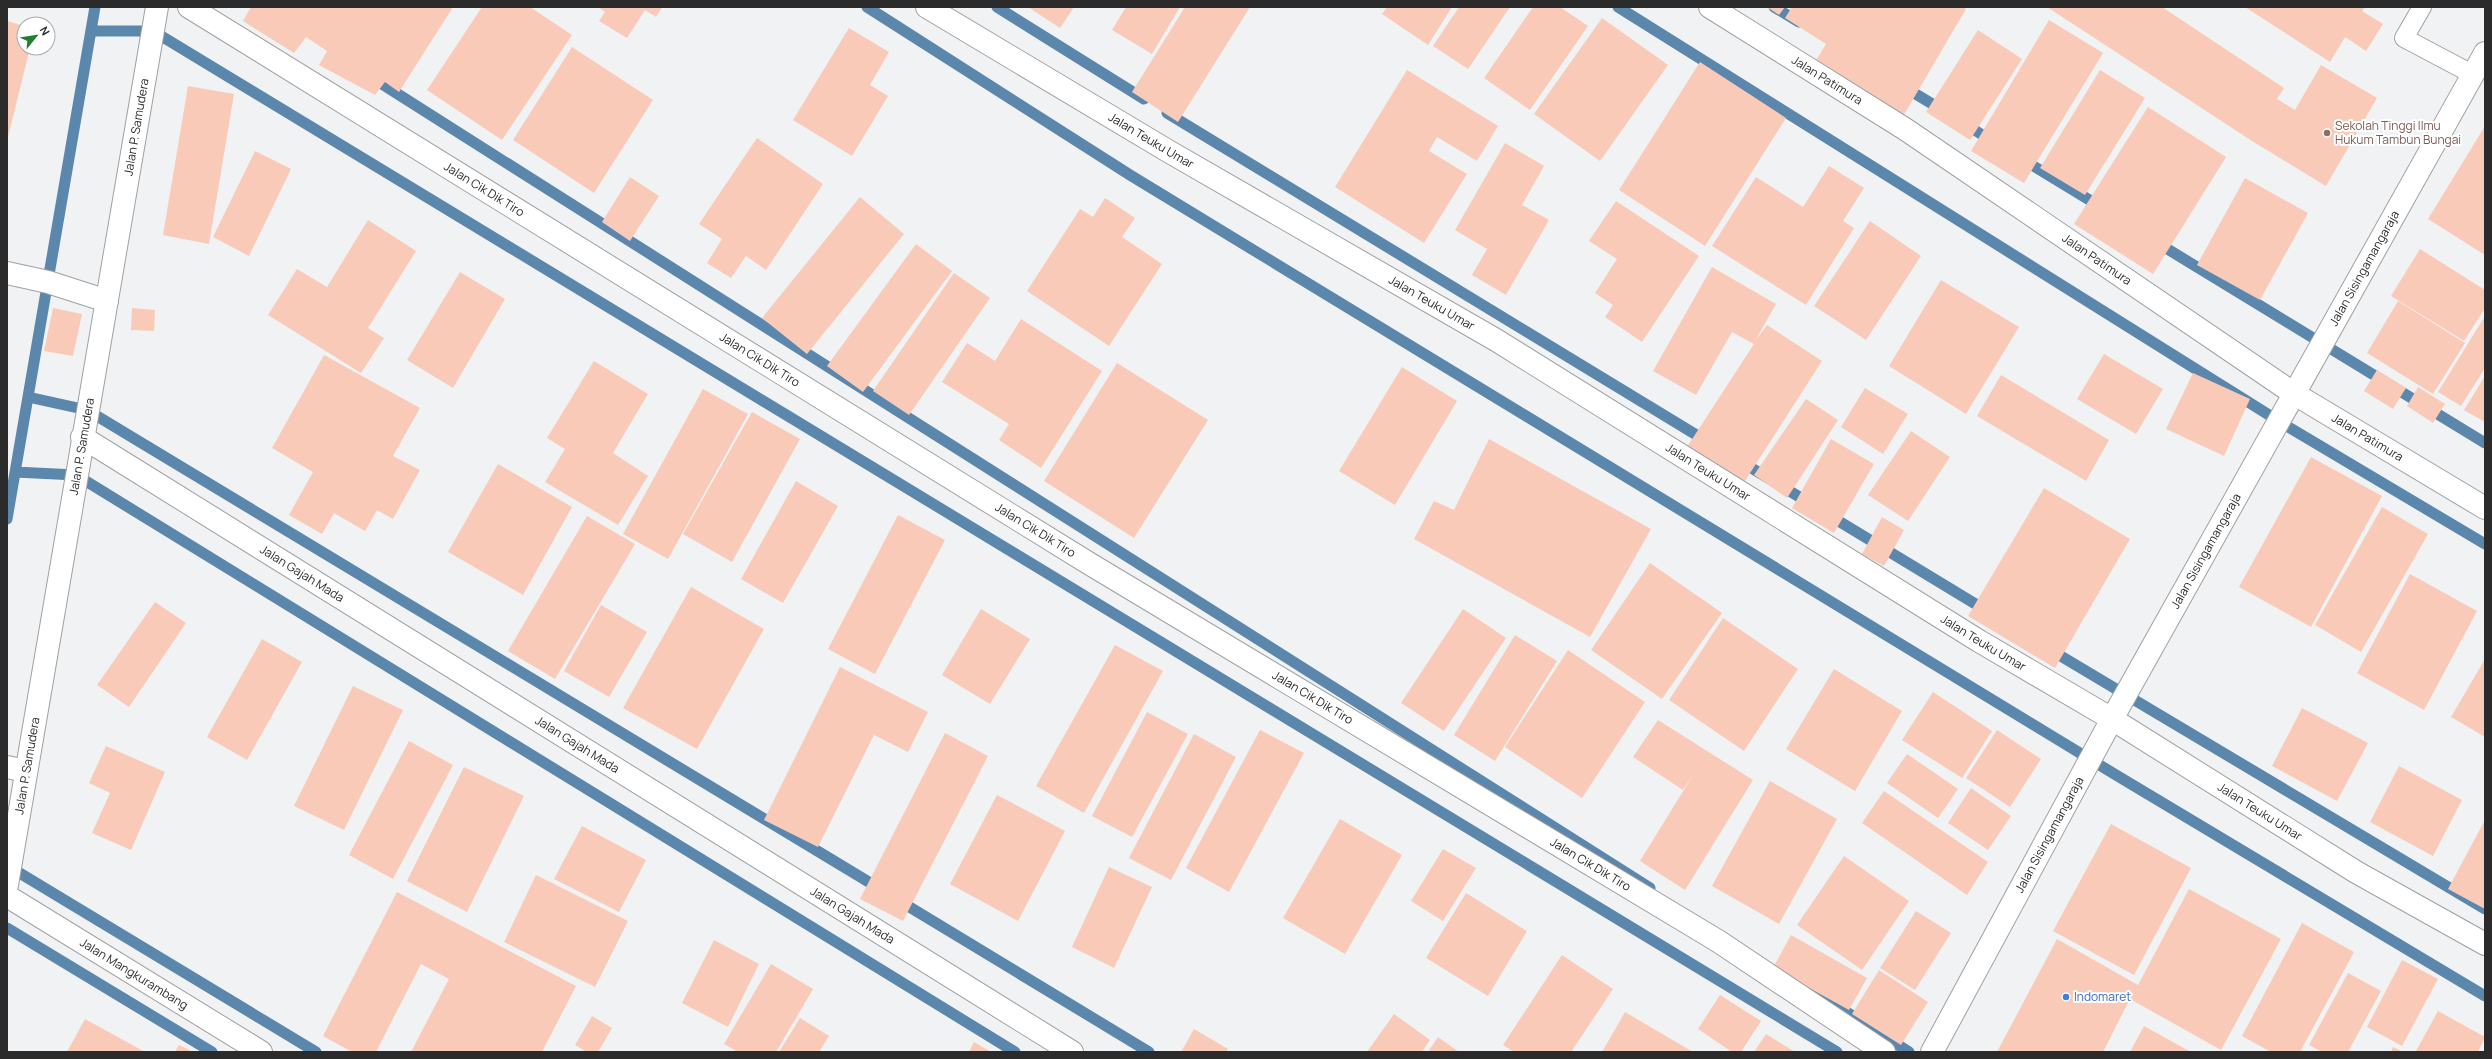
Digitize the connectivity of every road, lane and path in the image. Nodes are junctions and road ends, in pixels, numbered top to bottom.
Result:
1 (157, 7) edge
2 (189, 7) edge
3 (927, 7) edge
4 (1710, 7) edge
5 (2422, 7) edge
6 (2485, 53) edge
7 (2474, 75) junction
8 (7, 273) edge
9 (107, 301) junction
10 (2293, 393) junction
11 (82, 437) junction
12 (2485, 508) edge
13 (2112, 719) junction
14 (17, 769) edge
15 (7, 885) edge
16 (7, 896) edge
17 (2485, 944) edge
18 (261, 1052) edge
19 (1072, 1052) edge
20 (1884, 1052) edge
21 (1932, 1052) edge

1 - 9 street, Jalan P. Samudera
2 - 20 street, Jalan Cik Dik Tiro
3 - 13 street, Jalan Teuku Umar
4 - 10 street, Jalan Patimura
5 - 7 lane
6 - 7 street, Jalan Sisingamangaraja
7 - 10 street, Jalan Sisingamangaraja
8 - 9 street
9 - 11 street, Jalan P. Samudera
10 - 12 street, Jalan Patimura
10 - 13 street, Jalan Sisingamangaraja
11 - 14 street, Jalan P. Samudera
11 - 19 street, Jalan Gajah Mada
13 - 17 street, Jalan Teuku Umar
13 - 21 street, Jalan Sisingamangaraja
14 - 15 street, Jalan P. Samudera
16 - 18 street, Jalan Mangkurambang

